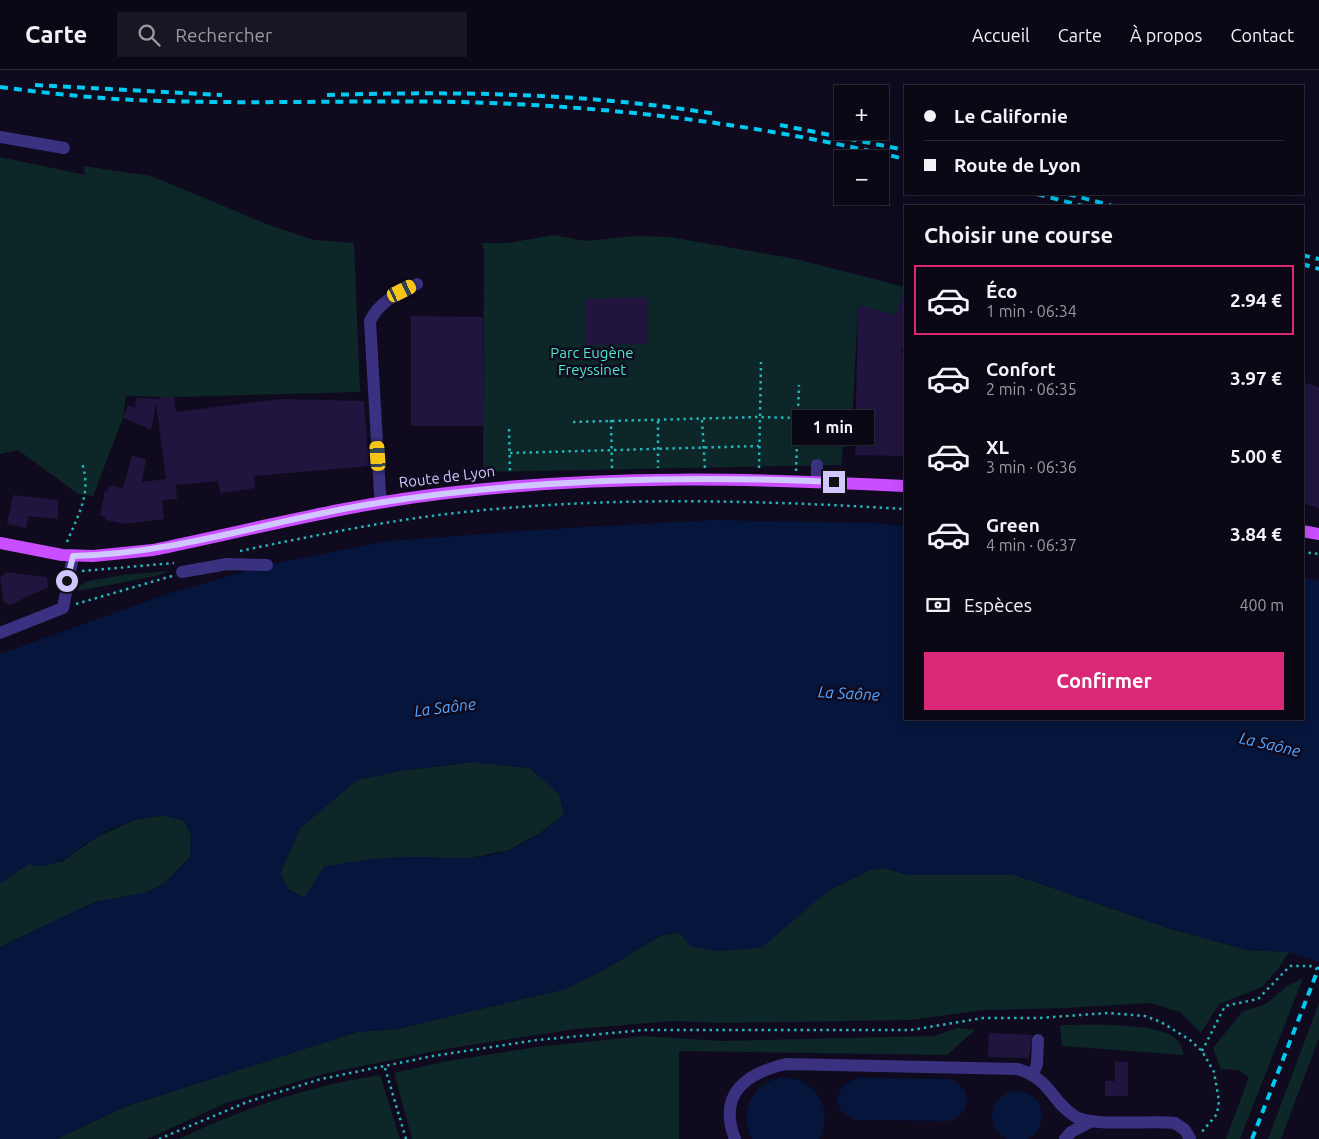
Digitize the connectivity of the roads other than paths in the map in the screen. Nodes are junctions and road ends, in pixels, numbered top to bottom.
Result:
1 (0, 137) edge
2 (64, 148) dead end
3 (417, 284) dead end
4 (817, 465) dead end
5 (817, 481) junction
6 (904, 486) edge
7 (382, 502) junction
8 (1304, 531) edge
9 (1319, 534) edge
10 (0, 543) edge
11 (67, 556) junction
12 (267, 565) dead end
13 (179, 568) road end
14 (0, 633) edge
15 (1038, 1040) dead end
16 (1033, 1074) junction
17 (1092, 1121) junction
18 (735, 1139) edge
19 (1065, 1139) edge
20 (1190, 1139) edge

1 - 2 street
3 - 7 street
4 - 5 street
5 - 6 main road, Route de Lyon
5 - 7 main road, Route de Lyon
7 - 11 main road, Route de Lyon
8 - 9 main road
10 - 11 main road, Route de Lyon
11 - 14 street
12 - 13 street
15 - 16 street
16 - 17 street
16 - 18 street
17 - 19 street
17 - 20 street

